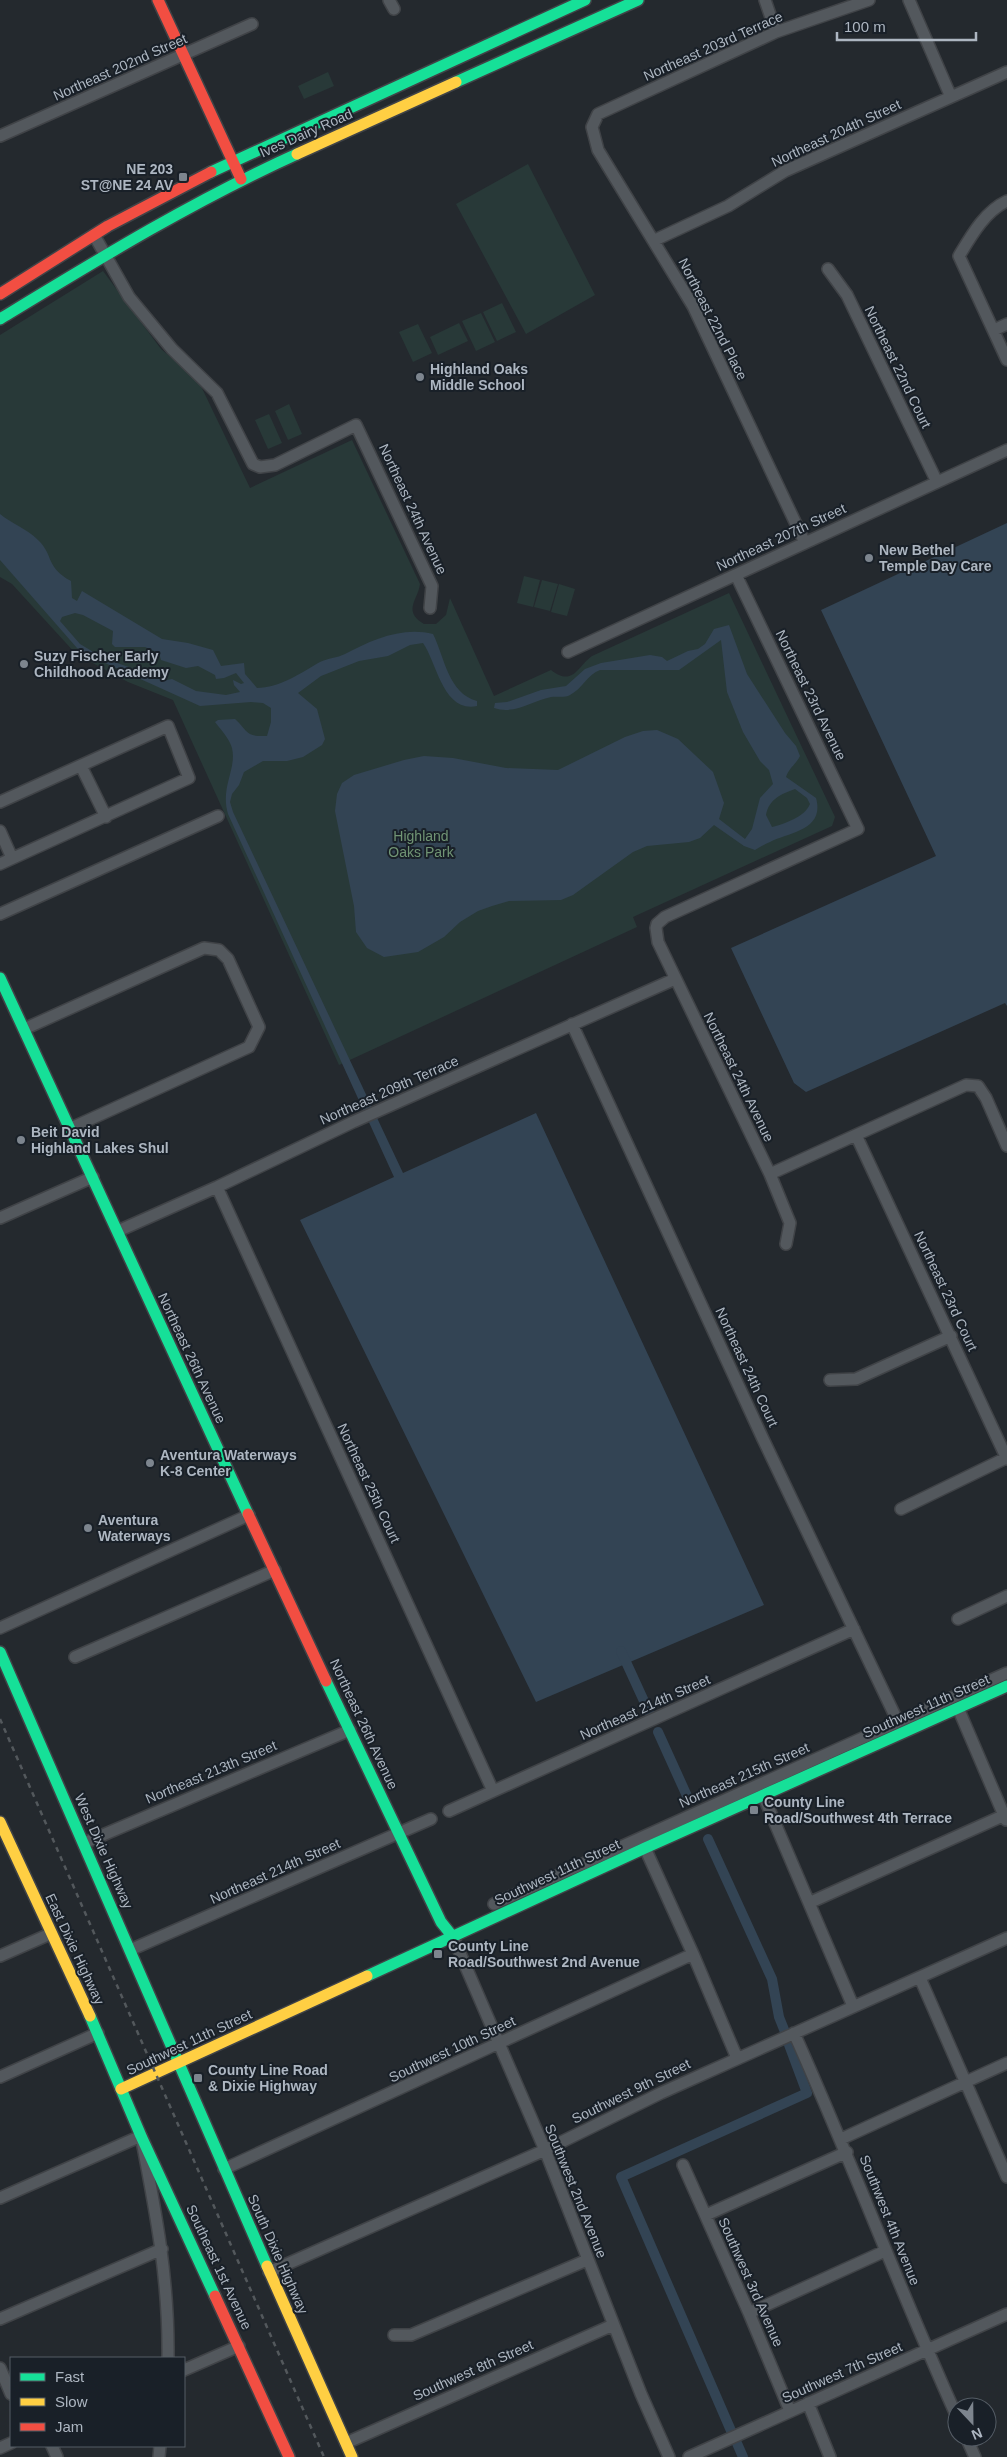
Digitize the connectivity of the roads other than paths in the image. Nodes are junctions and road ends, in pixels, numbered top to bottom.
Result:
1 (158, 0) edge
2 (585, 0) edge
3 (638, 0) edge
4 (764, 0) edge
5 (870, 0) edge
6 (909, 0) edge
7 (252, 24) dead end
8 (776, 32) junction
9 (184, 55) junction
10 (1007, 72) edge
11 (951, 97) junction
12 (598, 114) joint
13 (0, 136) edge
14 (233, 161) junction
15 (241, 179) junction
16 (1002, 204) edge
17 (94, 235) junction
18 (655, 240) junction
19 (105, 254) junction
20 (828, 269) dead end
21 (0, 294) edge
22 (0, 319) edge
23 (1007, 324) edge
24 (994, 330) junction
25 (1007, 360) edge
26 (1007, 450) edge
27 (936, 482) junction
28 (805, 543) junction
29 (736, 575) junction
30 (430, 608) dead end
31 (568, 652) dead end
32 (81, 766) junction
33 (0, 802) edge
34 (218, 816) dead end
35 (106, 817) junction
36 (0, 831) edge
37 (12, 858) junction
38 (0, 864) edge
39 (0, 914) edge
40 (657, 924) joint
41 (0, 978) edge
42 (675, 979) junction
43 (572, 1024) junction
44 (24, 1029) junction
45 (71, 1128) junction
46 (856, 1135) junction
47 (1007, 1146) edge
48 (770, 1174) junction
49 (93, 1177) junction
50 (217, 1187) junction
51 (0, 1218) edge
52 (118, 1231) junction
53 (786, 1244) dead end
54 (950, 1336) junction
55 (830, 1380) dead end
56 (1007, 1459) edge
57 (901, 1509) dead end
58 (249, 1515) junction
59 (275, 1570) junction
60 (1007, 1596) edge
61 (958, 1619) dead end
62 (0, 1628) edge
63 (854, 1629) junction
64 (0, 1652) edge
65 (75, 1657) dead end
66 (1007, 1673) edge
67 (1007, 1686) edge
68 (958, 1708) junction
69 (898, 1722) junction
70 (350, 1730) junction
71 (494, 1791) junction
72 (763, 1795) junction
73 (449, 1810) dead end
74 (1006, 1817) edge
75 (431, 1819) dead end
76 (0, 1822) edge
77 (398, 1833) junction
78 (3, 1836) edge
79 (84, 1843) junction
80 (645, 1848) junction
81 (810, 1902) junction
82 (494, 1904) dead end
83 (50, 1934) junction
84 (453, 1937) junction
85 (1007, 1938) edge
86 (130, 1950) junction
87 (693, 1954) junction
88 (0, 1956) edge
89 (920, 1978) junction
90 (853, 2006) junction
91 (98, 2033) junction
92 (794, 2033) junction
93 (499, 2044) junction
94 (737, 2058) junction
95 (178, 2063) junction
96 (1007, 2063) edge
97 (0, 2076) edge
98 (964, 2081) junction
99 (121, 2089) junction
100 (141, 2136) junction
101 (841, 2139) junction
102 (544, 2150) junction
103 (847, 2152) junction
104 (683, 2165) dead end
105 (224, 2170) junction
106 (1007, 2177) edge
107 (0, 2198) edge
108 (706, 2215) junction
109 (162, 2249) junction
110 (885, 2251) junction
111 (587, 2260) junction
112 (269, 2272) junction
113 (749, 2312) junction
114 (1007, 2314) edge
115 (0, 2319) edge
116 (613, 2325) junction
117 (394, 2335) dead end
118 (239, 2346) junction
119 (926, 2350) junction
120 (168, 2357) edge
121 (0, 2368) edge
122 (185, 2370) edge
123 (10, 2392) edge
124 (948, 2397) edge
125 (808, 2403) junction
126 (790, 2411) junction
127 (346, 2443) junction
128 (289, 2457) edge
129 (352, 2457) edge
130 (669, 2457) edge
131 (689, 2457) edge
132 (830, 2457) edge

1 - 9 main road
2 - 14 main road, Ives Dairy Road
3 - 15 main road, Ives Dairy Road
4 - 8 street
5 - 8 street, Northeast 203rd Terrace
6 - 11 street
7 - 9 street, Northeast 202nd Street
8 - 12 street, Northeast 203rd Terrace
9 - 13 street, Northeast 202nd Street
9 - 14 main road
10 - 11 street, Northeast 204th Street
11 - 18 street, Northeast 204th Street
12 - 18 street, Northeast 22nd Place
14 - 15 main road
14 - 17 main road, Ives Dairy Road
15 - 19 main road, Ives Dairy Road
16 - 24 street
17 - 19 street
17 - 21 main road, Ives Dairy Road
18 - 28 street, Northeast 22nd Place
19 - 22 main road, Ives Dairy Road
19 - 30 street, Northeast 24th Avenue
20 - 27 street, Northeast 22nd Court
23 - 24 street
24 - 25 street
26 - 27 street, Northeast 207th Street
27 - 28 street, Northeast 207th Street
28 - 29 street, Northeast 207th Street
29 - 31 street, Northeast 207th Street
29 - 40 street, Northeast 23rd Avenue
32 - 33 street
32 - 35 street
32 - 35 street
34 - 39 street
35 - 37 street
36 - 37 street
37 - 38 street
40 - 42 street, Northeast 24th Avenue
41 - 44 main road, Northeast 26th Avenue
42 - 43 street, Northeast 209th Terrace
42 - 48 street, Northeast 24th Avenue
43 - 50 street, Northeast 209th Terrace
43 - 63 street, Northeast 24th Court
44 - 45 main road, Northeast 26th Avenue
44 - 45 street
45 - 49 main road, Northeast 26th Avenue
46 - 47 street
46 - 48 street
46 - 54 street, Northeast 23rd Court
48 - 53 street, Northeast 24th Avenue
49 - 51 street
49 - 52 main road, Northeast 26th Avenue
50 - 52 street, Northeast 209th Terrace
50 - 71 street, Northeast 25th Court
52 - 58 main road, Northeast 26th Avenue
54 - 55 street
54 - 56 street, Northeast 23rd Court
56 - 57 street
58 - 59 main road, Northeast 26th Avenue
58 - 62 street
59 - 65 street
59 - 70 main road, Northeast 26th Avenue
60 - 61 street
63 - 69 street, Northeast 24th Court
63 - 71 street, Northeast 214th Street
64 - 79 main road, West Dixie Highway
66 - 69 street, Northeast 215th Street
67 - 68 main road, Southwest 11th Street
68 - 72 main road, Southwest 11th Street
68 - 74 street
69 - 82 street, Northeast 215th Street
70 - 77 main road, Northeast 26th Avenue
70 - 79 street, Northeast 213th Street
71 - 73 street, Northeast 214th Street
72 - 80 main road, Southwest 11th Street
72 - 81 street
74 - 81 street
75 - 77 street, Northeast 214th Street
76 - 78 main road, East Dixie Highway
77 - 84 main road, Northeast 26th Avenue
77 - 86 street, Northeast 214th Street
78 - 83 main road, East Dixie Highway
79 - 86 main road, West Dixie Highway
80 - 84 main road, Southwest 11th Street
80 - 87 street
81 - 90 street
83 - 88 street
83 - 91 main road, East Dixie Highway
84 - 93 street, Southwest 2nd Avenue
84 - 95 main road, Southwest 11th Street
85 - 89 street, Southwest 9th Street
86 - 95 main road, West Dixie Highway
87 - 93 street, Southwest 10th Street
87 - 94 street
89 - 90 street, Southwest 9th Street
89 - 98 street
90 - 92 street, Southwest 9th Street
91 - 97 street
91 - 99 main road, East Dixie Highway
92 - 94 street, Southwest 9th Street
92 - 101 street, Southwest 4th Avenue
93 - 102 street, Southwest 2nd Avenue
93 - 105 street, Southwest 10th Street
94 - 102 street, Southwest 9th Street
95 - 99 main road, Southwest 11th Street
95 - 105 main road, South Dixie Highway
96 - 98 street
98 - 101 street
98 - 106 street
99 - 100 main road, Southeast 1st Avenue
100 - 107 street
100 - 109 street
100 - 118 main road, Southeast 1st Avenue
101 - 103 street, Southwest 4th Avenue
102 - 111 street, Southwest 2nd Avenue
102 - 112 street, Southwest 9th Street
103 - 108 street
103 - 110 street, Southwest 4th Avenue
104 - 108 street, Southwest 3rd Avenue
105 - 112 main road, South Dixie Highway
108 - 113 street, Southwest 3rd Avenue
109 - 115 street
109 - 120 street
110 - 113 street
110 - 119 street, Southwest 4th Avenue
111 - 116 street, Southwest 2nd Avenue
111 - 117 street
112 - 127 main road, South Dixie Highway
113 - 126 street, Southwest 3rd Avenue
114 - 119 street, Southwest 7th Street
116 - 127 street, Southwest 8th Street
116 - 130 street, Southwest 2nd Avenue
118 - 122 street
118 - 128 main road, Southeast 1st Avenue
119 - 124 street, Southwest 4th Avenue
119 - 125 street, Southwest 7th Street
121 - 123 street
125 - 126 street, Southwest 7th Street
125 - 132 street
126 - 131 street, Southwest 7th Street
127 - 129 main road, South Dixie Highway

